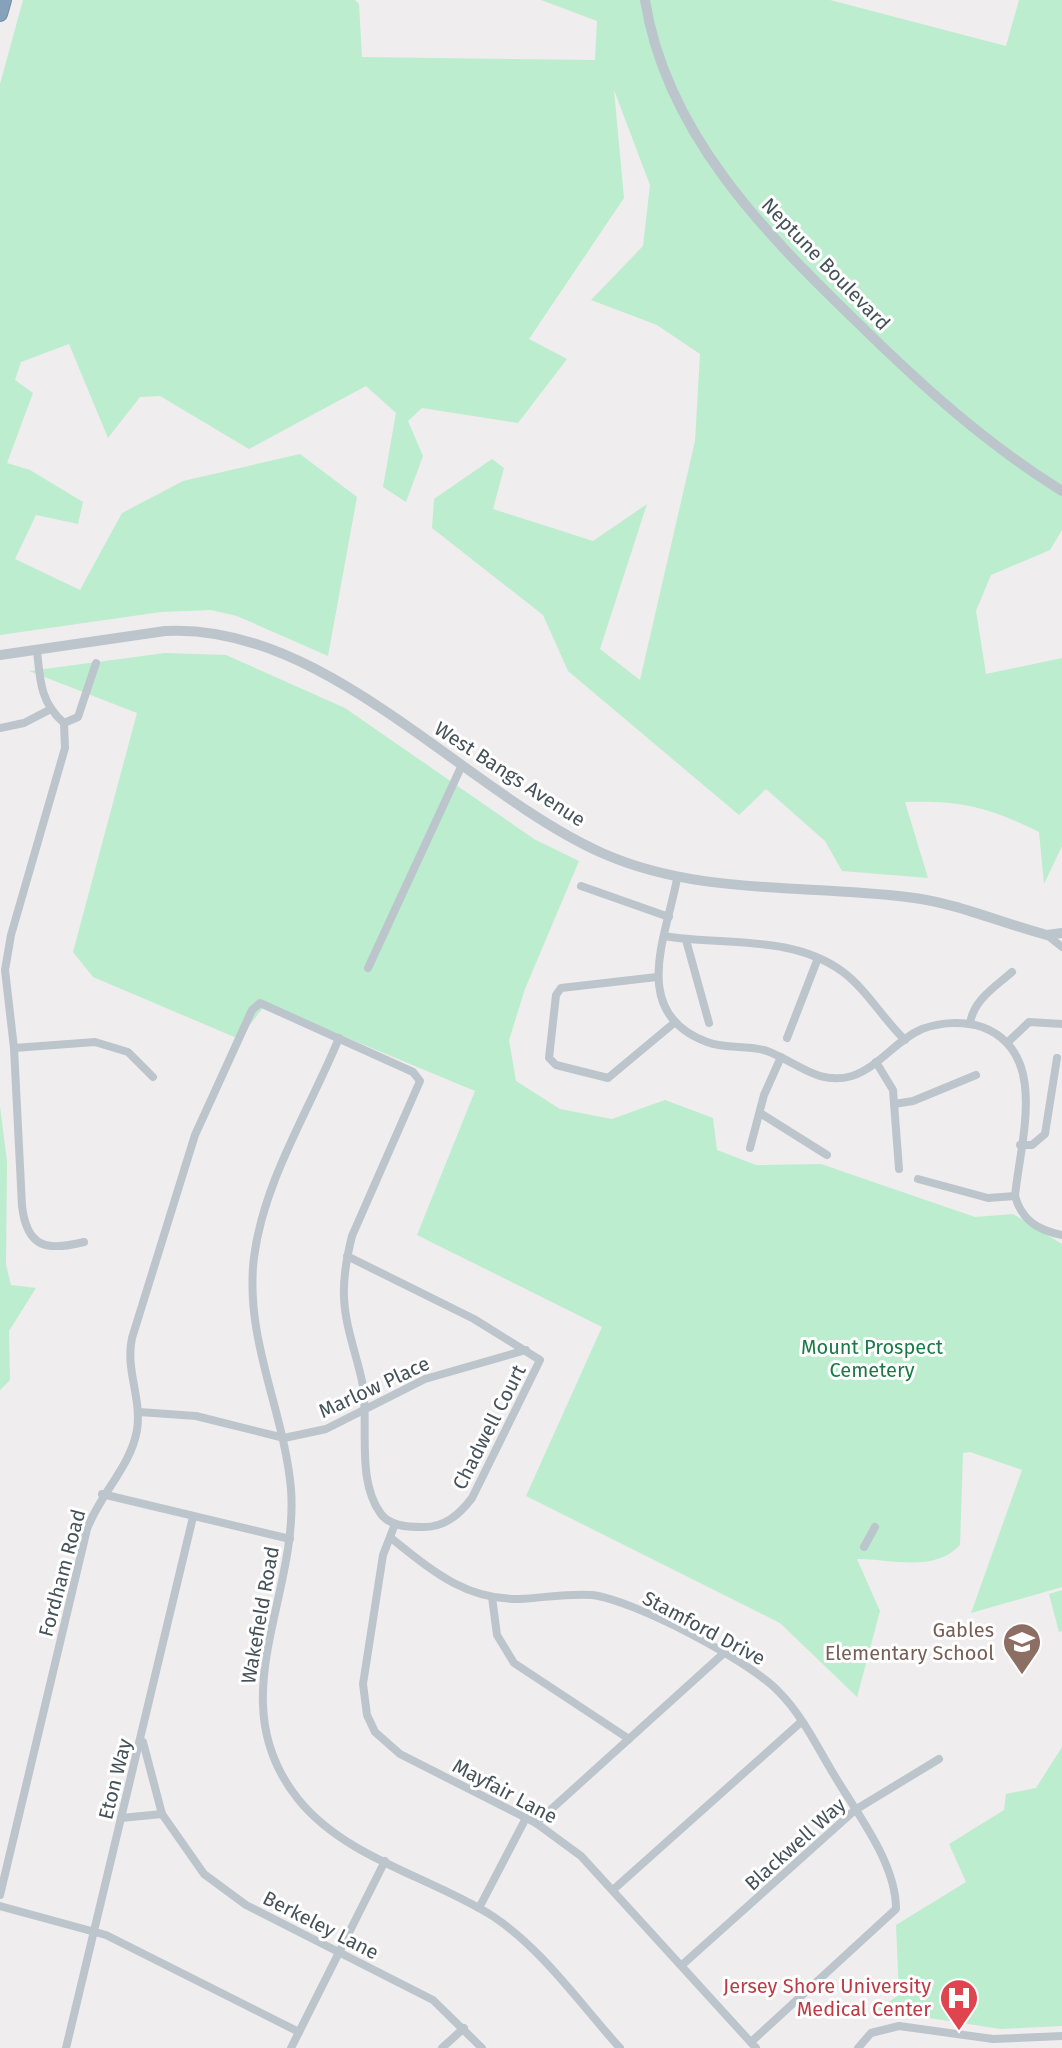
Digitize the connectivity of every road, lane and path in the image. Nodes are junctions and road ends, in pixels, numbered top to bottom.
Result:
1 (4, 0) edge
2 (645, 0) edge
3 (0, 14) edge
4 (1062, 491) edge
5 (37, 650) junction
6 (0, 655) edge
7 (96, 663) dead end
8 (49, 710) junction
9 (64, 723) junction
10 (0, 728) edge
11 (462, 765) junction
12 (677, 879) junction
13 (581, 886) dead end
14 (669, 917) junction
15 (1062, 933) edge
16 (1047, 935) junction
17 (664, 936) junction
18 (686, 940) junction
19 (1062, 947) edge
20 (818, 958) junction
21 (368, 968) dead end
22 (1012, 972) dead end
23 (657, 977) junction
24 (674, 1023) junction
25 (709, 1023) dead end
26 (970, 1024) junction
27 (1062, 1024) edge
28 (339, 1038) junction
29 (787, 1038) dead end
30 (905, 1040) junction
31 (1007, 1043) junction
32 (14, 1048) junction
33 (781, 1057) junction
34 (1057, 1058) dead end
35 (876, 1062) junction
36 (976, 1075) dead end
37 (153, 1077) dead end
38 (894, 1104) junction
39 (760, 1113) junction
40 (1020, 1145) junction
41 (750, 1148) dead end
42 (827, 1155) dead end
43 (899, 1169) dead end
44 (918, 1179) dead end
45 (1015, 1196) junction
46 (1062, 1235) edge
47 (84, 1242) dead end
48 (347, 1256) junction
49 (526, 1350) junction
50 (365, 1411) junction
51 (139, 1412) junction
52 (284, 1438) junction
53 (102, 1494) junction
54 (193, 1517) junction
55 (395, 1524) junction
56 (875, 1527) dead end
57 (391, 1538) junction
58 (290, 1539) junction
59 (864, 1547) dead end
60 (492, 1597) junction
61 (724, 1653) junction
62 (801, 1722) junction
63 (142, 1738) junction
64 (629, 1739) junction
65 (939, 1759) dead end
66 (855, 1810) junction
67 (162, 1814) junction
68 (121, 1818) junction
69 (526, 1818) junction
70 (536, 1823) junction
71 (385, 1861) junction
72 (614, 1889) junction
73 (0, 1895) edge
74 (0, 1906) edge
75 (479, 1908) junction
76 (94, 1930) junction
77 (339, 1952) junction
78 (682, 1965) junction
79 (464, 2028) junction
80 (299, 2032) junction
81 (1062, 2036) edge
82 (754, 2045) edge
83 (66, 2048) edge
84 (291, 2048) edge
85 (442, 2048) edge
86 (482, 2048) edge
87 (620, 2048) edge
88 (858, 2048) edge

1 - 3 highway
2 - 4 street, Neptune Boulevard
5 - 6 street, West Bangs Avenue
5 - 8 street
5 - 11 street, West Bangs Avenue
7 - 9 street
8 - 9 street
8 - 10 street
9 - 32 street
11 - 12 street, West Bangs Avenue
11 - 21 street
12 - 14 street
12 - 16 street, West Bangs Avenue
13 - 14 street
14 - 17 street
15 - 16 street, West Bangs Avenue
16 - 19 street
17 - 18 street
17 - 23 street
18 - 20 street
18 - 25 street
20 - 29 street
20 - 30 street
22 - 26 street
23 - 24 street
23 - 24 street
24 - 33 street
26 - 30 street
26 - 31 street
27 - 31 street
28 - 48 street
28 - 51 street, Fordham Road
28 - 52 street, Wakefield Road
30 - 35 street
31 - 40 street
32 - 37 street
32 - 47 street
33 - 35 street
33 - 39 street
34 - 40 street
35 - 38 street
36 - 38 street
38 - 43 street
39 - 41 street
39 - 42 street
40 - 45 street
44 - 45 street
45 - 46 street
48 - 49 street, Chadwell Court
48 - 50 street
49 - 50 street, Marlow Place
49 - 55 street, Chadwell Court
50 - 52 street, Marlow Place
50 - 55 street
51 - 52 street, Marlow Place
51 - 53 street, Fordham Road
52 - 58 street, Wakefield Road
53 - 54 street
53 - 73 street, Fordham Road
54 - 58 street
54 - 63 street, Eton Way
55 - 57 street, Mayfair Lane
56 - 59 street
57 - 60 street, Stamford Drive
57 - 69 street, Mayfair Lane
58 - 71 street, Wakefield Road
60 - 61 street, Stamford Drive
60 - 64 street
61 - 62 street, Stamford Drive
61 - 64 street
62 - 66 street, Stamford Drive
62 - 72 street
63 - 67 street, Berkeley Lane
63 - 68 street, Eton Way
64 - 70 street
65 - 66 street, Blackwell Way
66 - 78 street, Blackwell Way
66 - 82 street, Stamford Drive
67 - 68 street
67 - 77 street, Berkeley Lane
68 - 76 street, Eton Way
69 - 70 street, Mayfair Lane
69 - 75 street
70 - 72 street, Mayfair Lane
71 - 75 street, Wakefield Road
71 - 77 street
72 - 78 street, Mayfair Lane
74 - 76 street
75 - 87 street, Wakefield Road
76 - 80 street
76 - 83 street, Eton Way
77 - 79 street, Berkeley Lane
77 - 80 street
78 - 82 street, Mayfair Lane
79 - 85 street
79 - 86 street, Berkeley Lane
80 - 84 street
81 - 88 street

